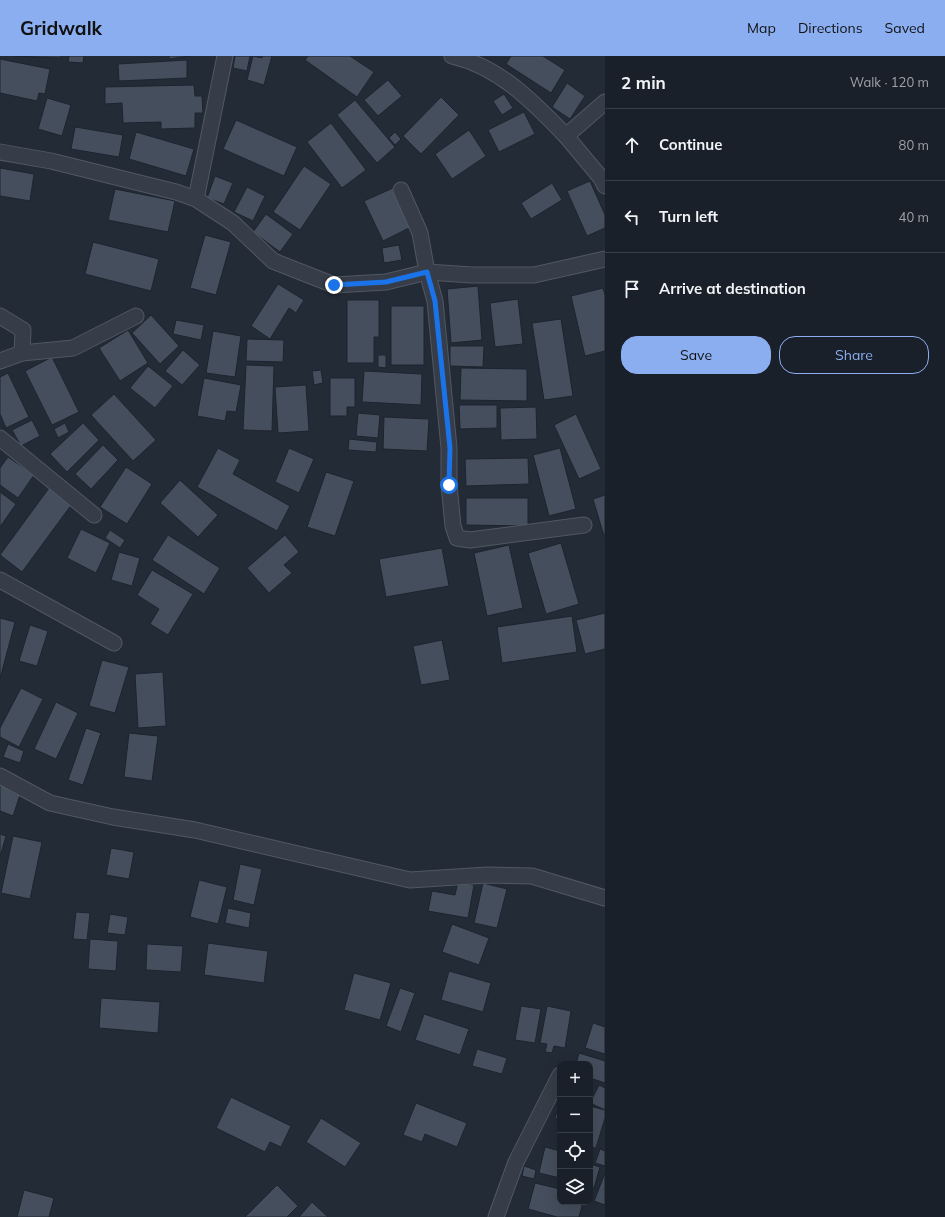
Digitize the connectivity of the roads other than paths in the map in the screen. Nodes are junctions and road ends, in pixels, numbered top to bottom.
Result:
1 (225, 56) edge
2 (452, 56) edge
3 (605, 102) edge
4 (566, 136) junction
5 (0, 152) edge
6 (605, 186) edge
7 (401, 190) dead end
8 (196, 199) junction
9 (605, 259) edge
10 (427, 272) junction
11 (0, 316) edge
12 (136, 316) dead end
13 (22, 353) junction
14 (0, 361) edge
15 (0, 438) edge
16 (94, 515) dead end
17 (584, 525) dead end
18 (0, 580) edge
19 (114, 642) dead end
20 (0, 776) edge
21 (605, 898) edge
22 (557, 1081) edge
23 (496, 1217) edge

1 - 8 street
2 - 4 street
3 - 4 street
4 - 6 street
5 - 8 street
7 - 10 street
8 - 10 street
9 - 10 street
10 - 17 street
11 - 13 street
12 - 13 street
13 - 14 street
15 - 16 street
18 - 19 street
20 - 21 street
22 - 23 street

